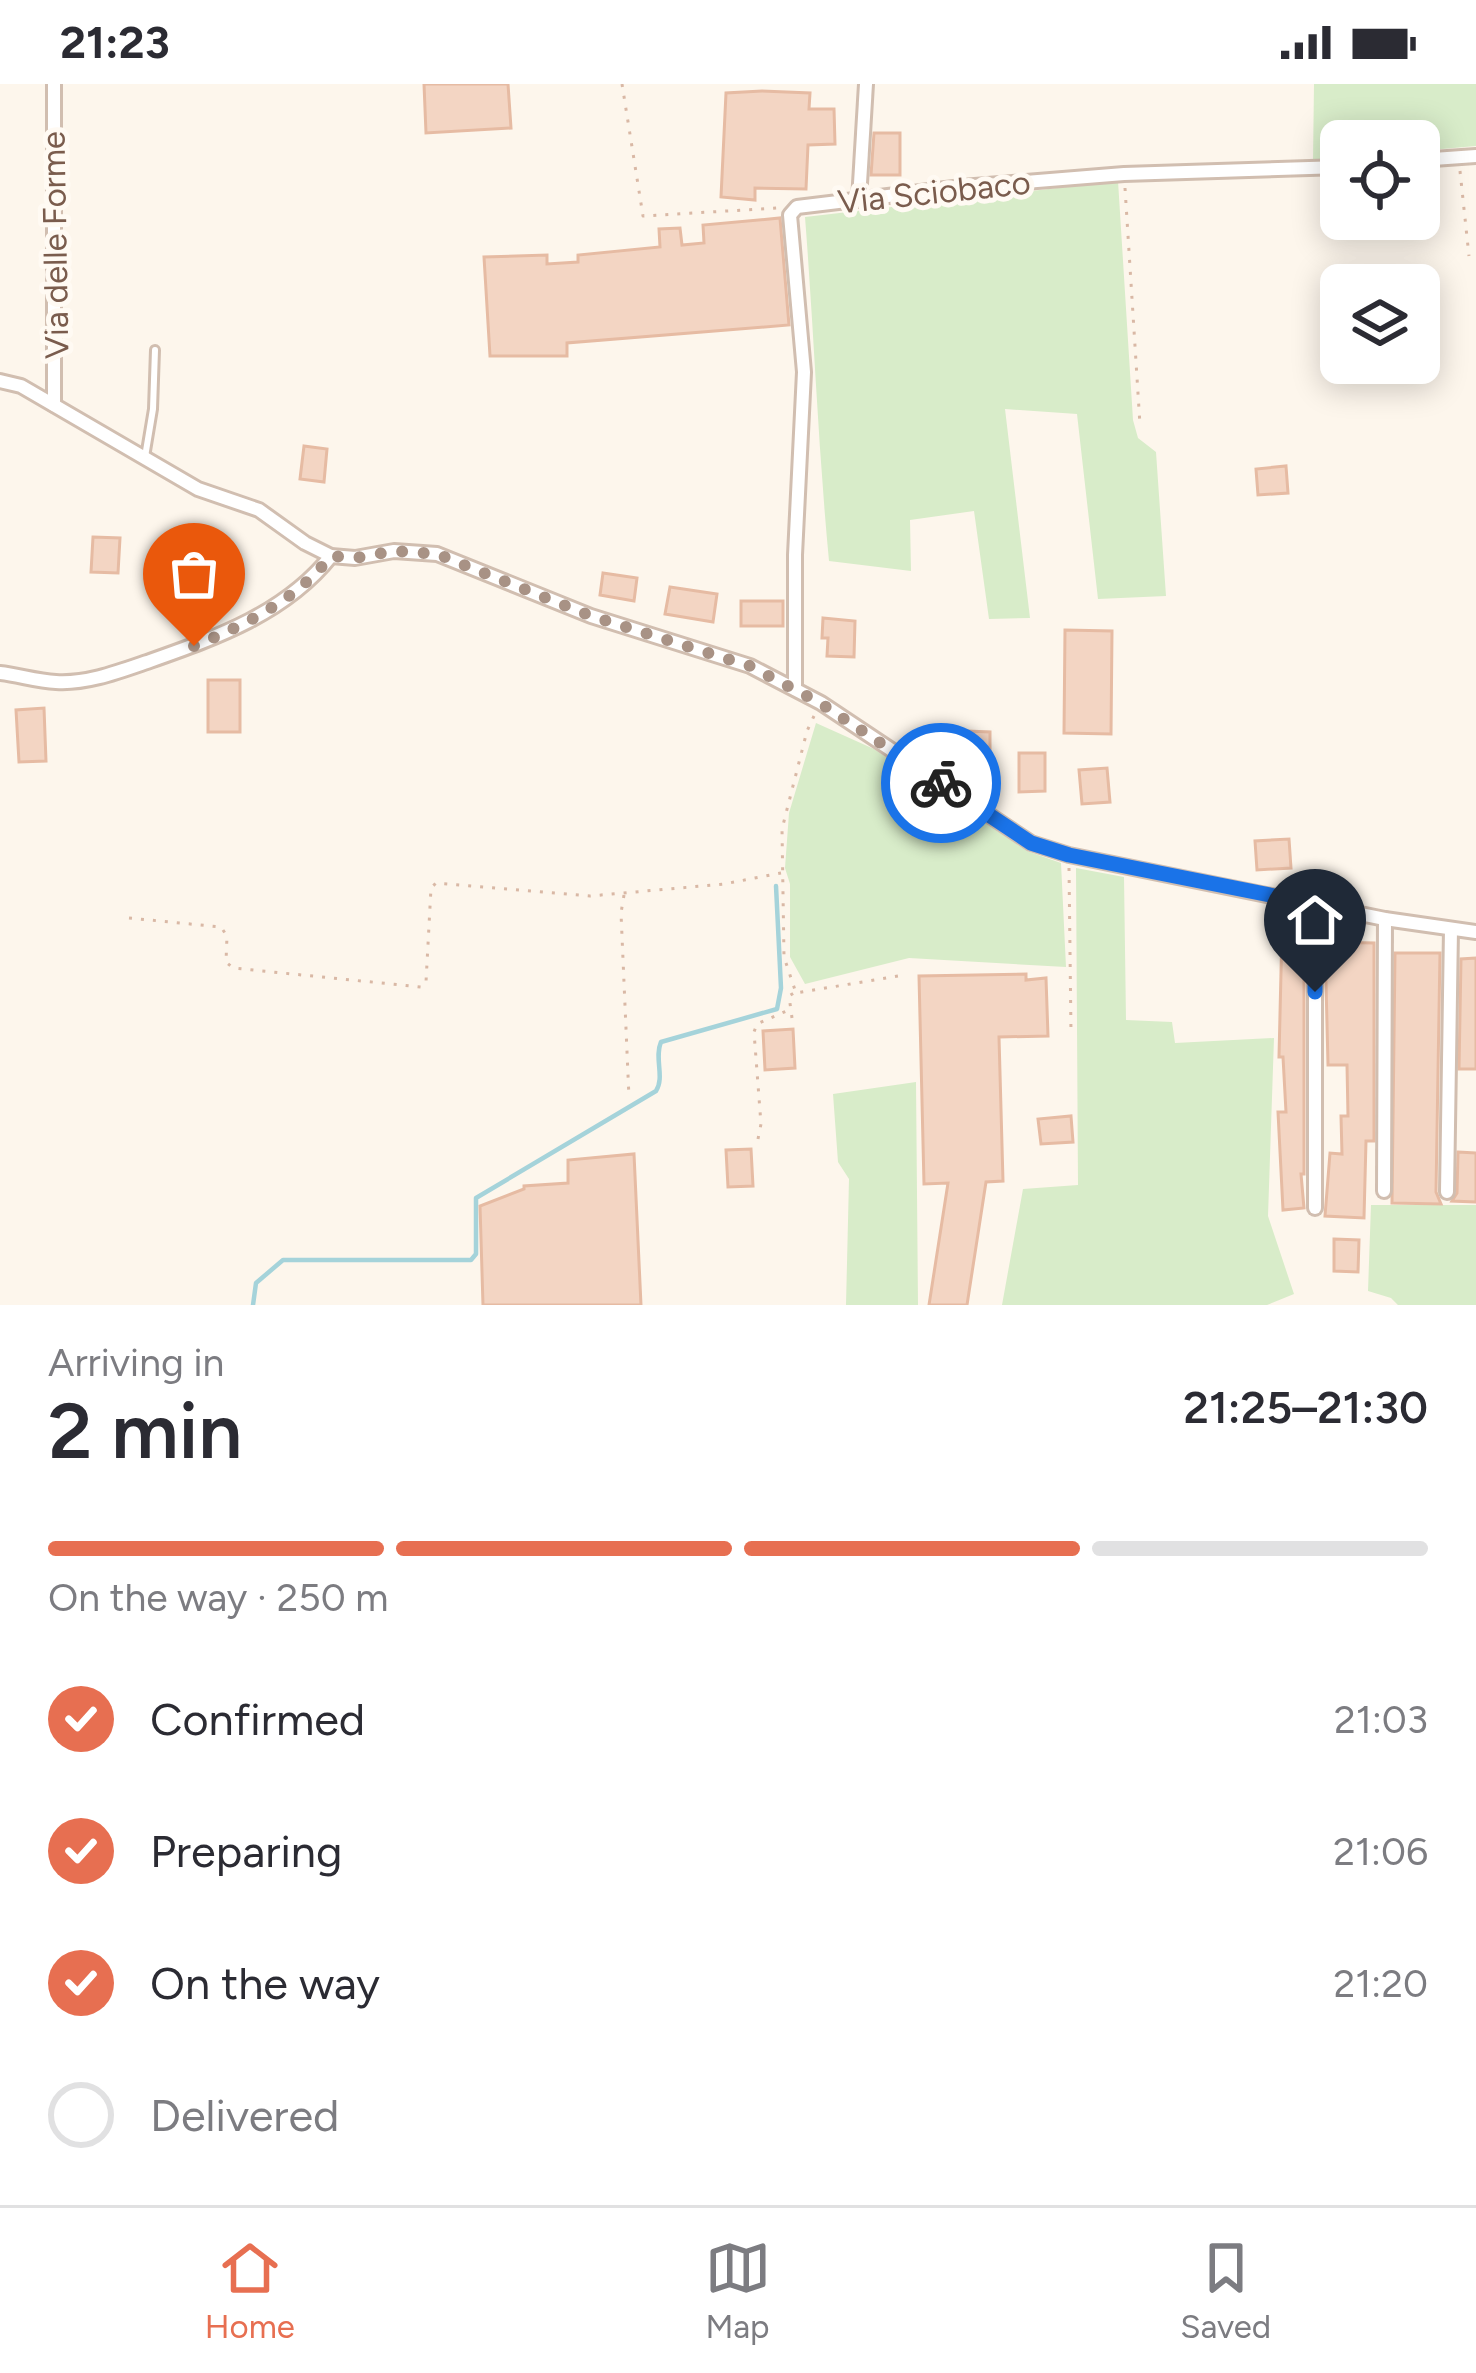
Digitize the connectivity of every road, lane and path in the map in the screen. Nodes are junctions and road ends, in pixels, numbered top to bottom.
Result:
1 (54, 84) edge
2 (622, 84) edge
3 (866, 84) edge
4 (1476, 155) edge
5 (1458, 157) junction
6 (1440, 158) edge
7 (1320, 168) edge
8 (1124, 174) junction
9 (859, 200) junction
10 (796, 207) junction
11 (1469, 256) dead end
12 (155, 350) dead end
13 (0, 381) edge
14 (54, 405) junction
15 (1140, 425) dead end
16 (145, 458) junction
17 (331, 556) junction
18 (0, 673) edge
19 (795, 688) junction
20 (820, 703) junction
21 (1069, 855) junction
22 (781, 873) junction
23 (625, 893) junction
24 (1315, 904) junction
25 (129, 918) dead end
26 (1385, 919) junction
27 (1451, 929) junction
28 (1476, 932) edge
29 (898, 976) dead end
30 (796, 992) junction
31 (790, 1009) junction
32 (792, 1018) dead end
33 (1071, 1033) dead end
34 (629, 1098) dead end
35 (758, 1138) dead end
36 (1384, 1191) dead end
37 (1448, 1192) dead end
38 (1315, 1208) dead end

1 - 14 street, Via delle Forme
2 - 10 path
3 - 9 street
4 - 5 street
5 - 6 street
5 - 11 path
7 - 8 street, Via Sciobaco
8 - 9 street, Via Sciobaco
8 - 15 path
9 - 10 street, Via Sciobaco
10 - 19 street, Via Sciobaco
12 - 16 lane
13 - 14 street
14 - 16 street
16 - 17 street
17 - 18 street
17 - 19 street
19 - 20 street
20 - 21 street
20 - 22 path
21 - 24 street
21 - 33 path
22 - 23 path
22 - 30 path
23 - 25 path
23 - 34 path
24 - 26 street
24 - 38 street
26 - 27 street
26 - 36 street
27 - 28 street
27 - 37 street
29 - 30 path
30 - 31 path
31 - 32 path
31 - 35 path

